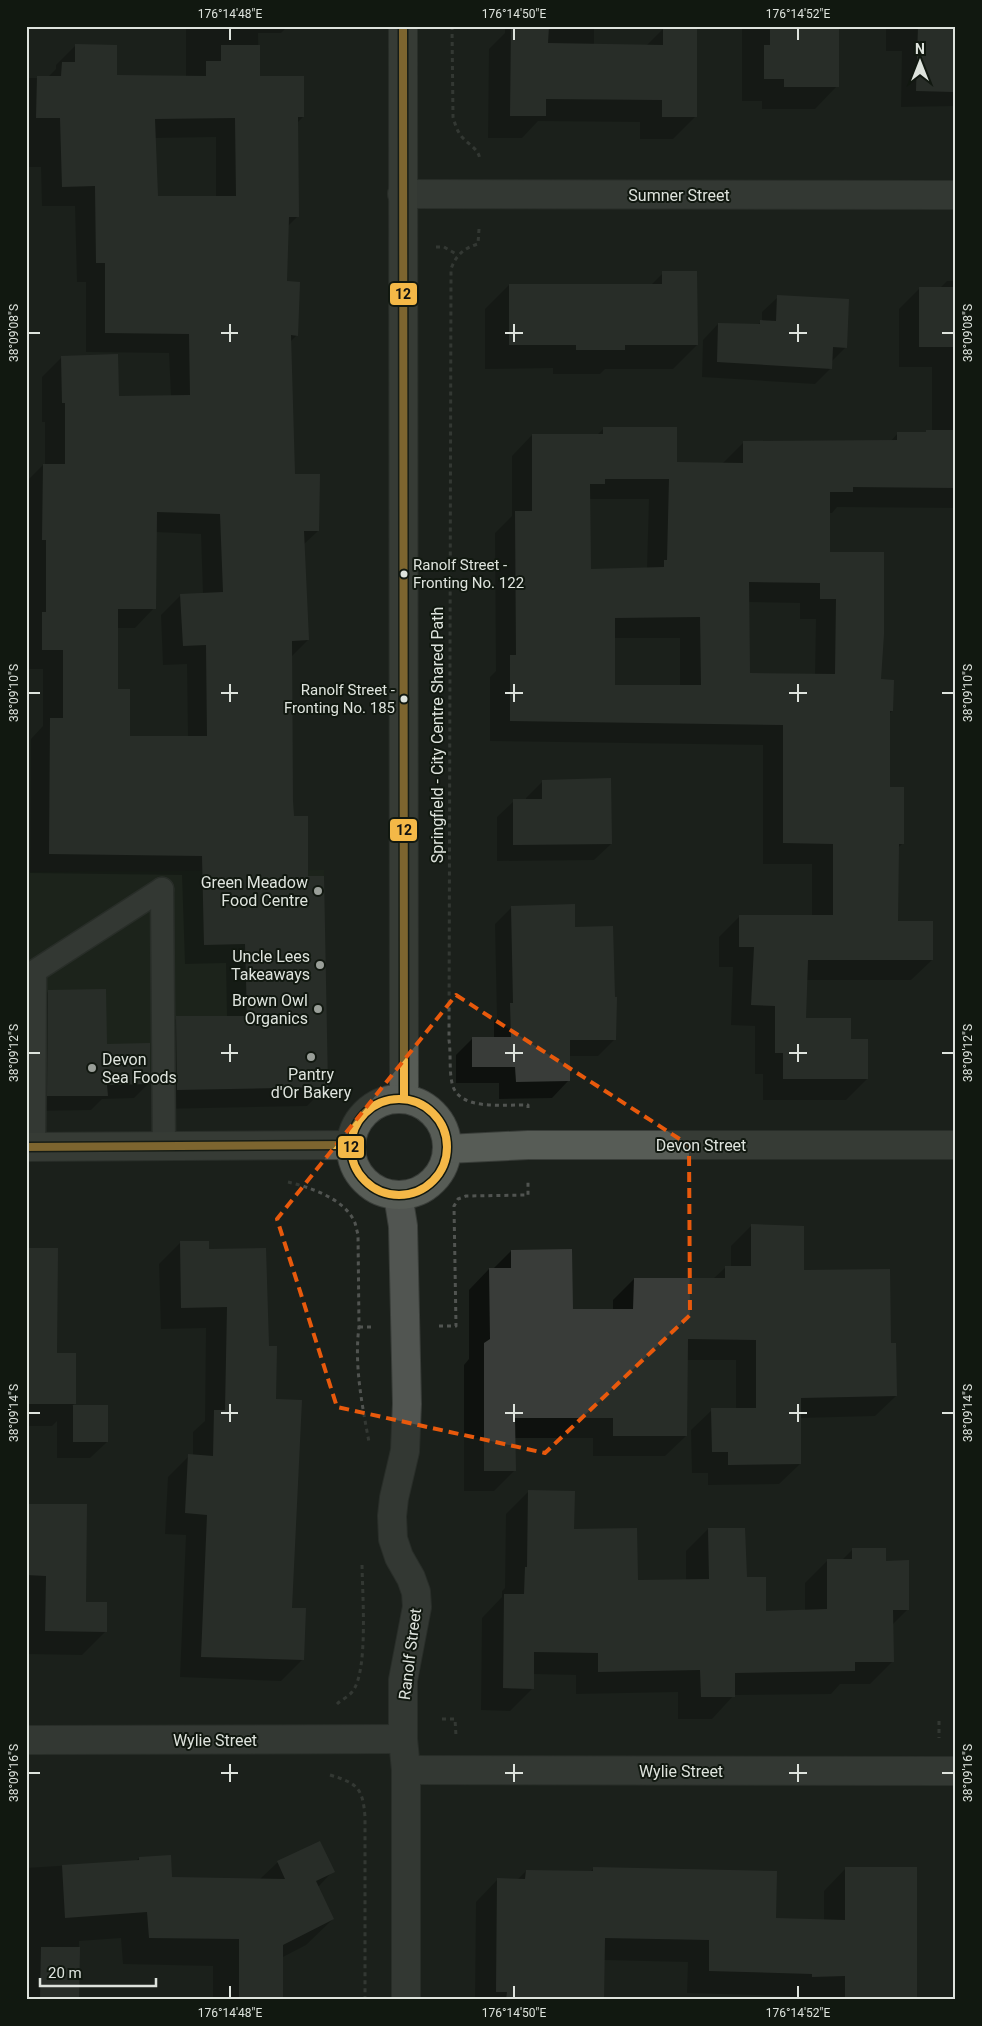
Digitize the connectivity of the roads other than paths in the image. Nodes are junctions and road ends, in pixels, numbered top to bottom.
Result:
1 (402, 26) edge
2 (402, 194) junction
3 (956, 195) edge
4 (404, 1098) junction
5 (351, 1145) junction
6 (956, 1145) edge
7 (30, 1147) edge
8 (164, 1147) junction
9 (447, 1149) junction
10 (398, 1195) junction
11 (403, 1739) junction
12 (26, 1740) edge
13 (406, 1770) junction
14 (956, 1772) edge
15 (406, 2000) edge

1 - 2 main road
2 - 3 street, Sumner Street
2 - 4 main road
4 - 5 main road
4 - 9 main road
5 - 8 main road
5 - 10 main road
6 - 9 main road, Devon Street
7 - 8 main road
7 - 8 lane
9 - 10 main road
10 - 11 street, Ranolf Street
11 - 12 street, Wylie Street
11 - 13 street, Ranolf Street
13 - 14 street, Wylie Street
13 - 15 street, Ranolf Street

